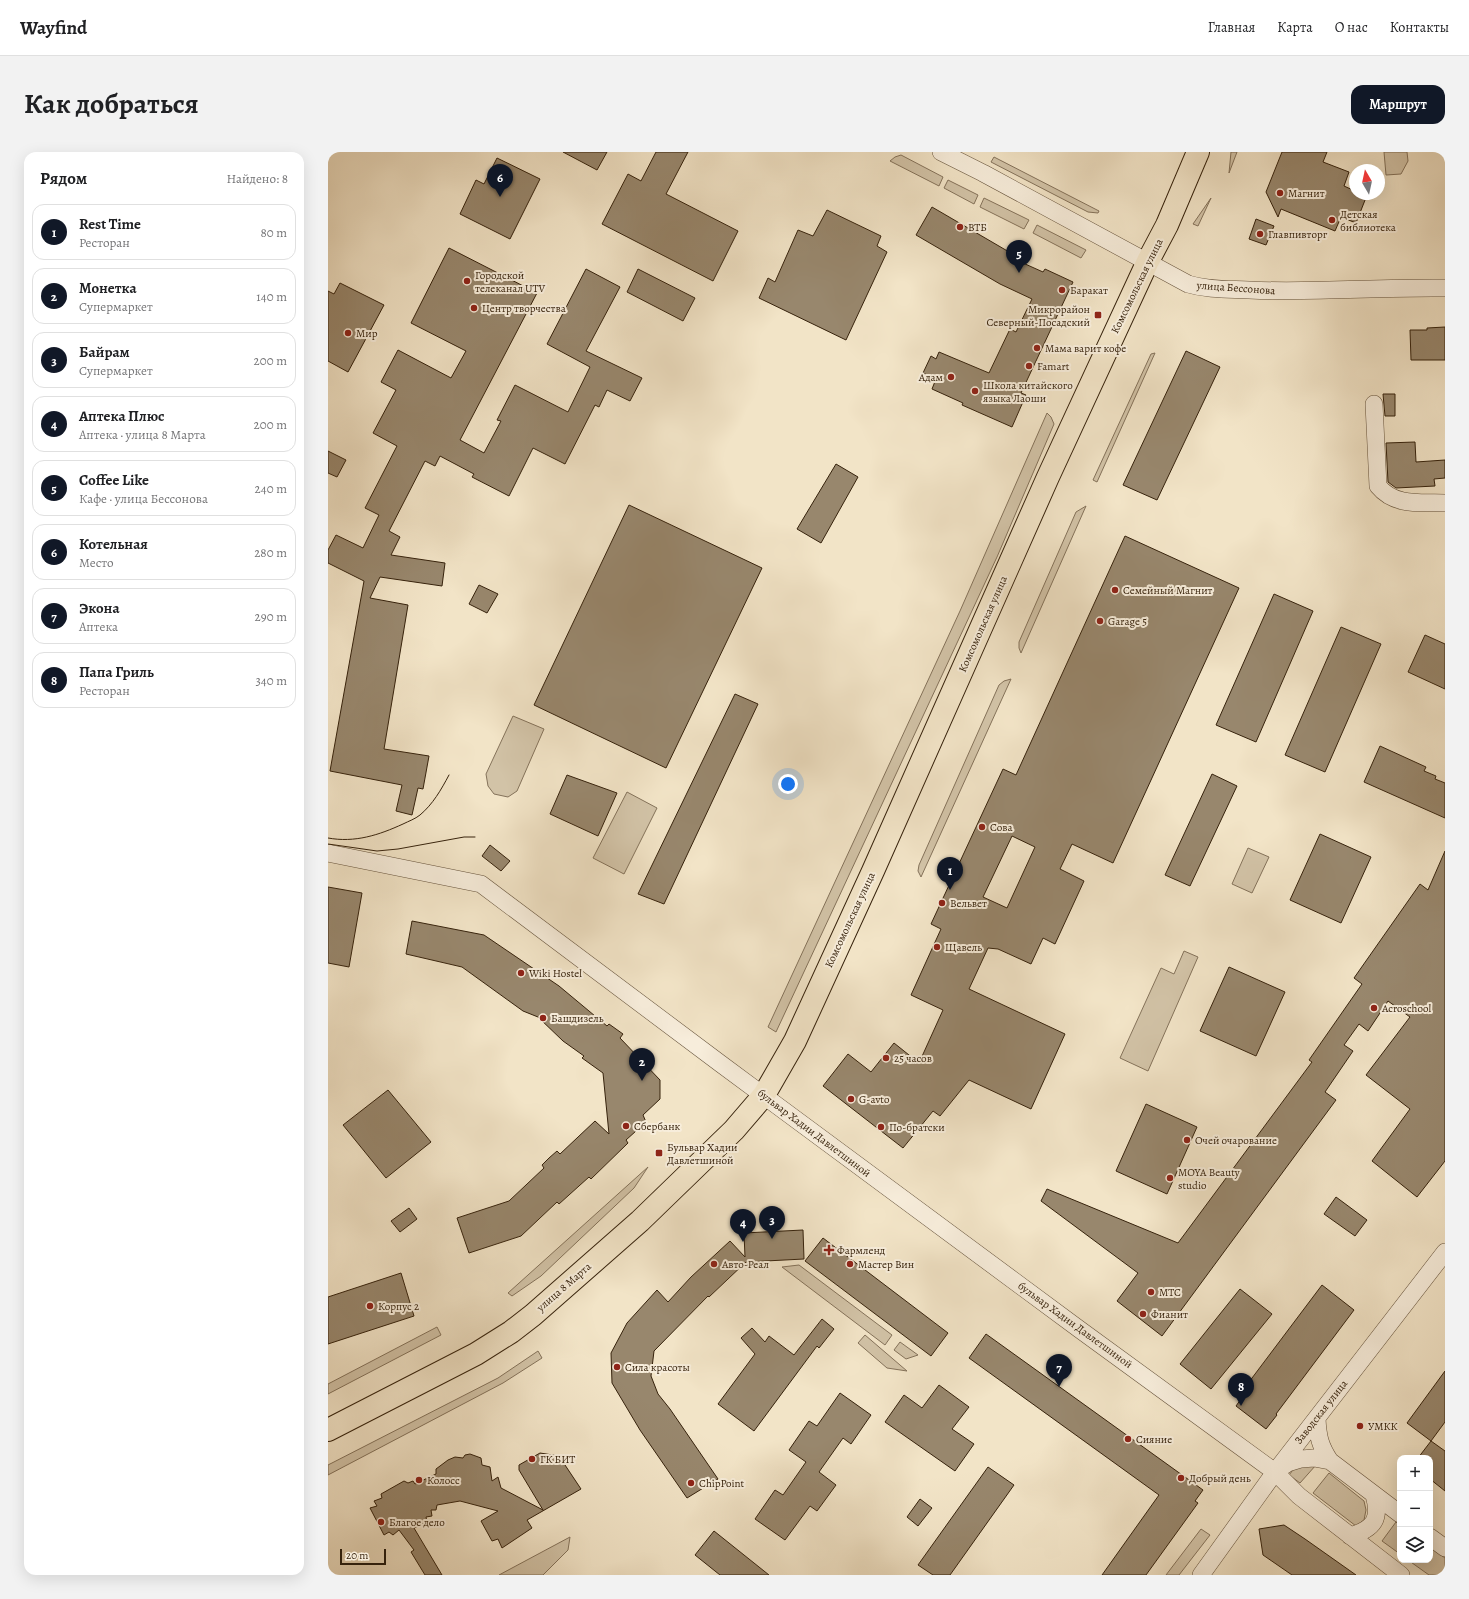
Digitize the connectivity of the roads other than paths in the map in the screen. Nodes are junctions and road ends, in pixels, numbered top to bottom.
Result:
1 (941, 152) edge
2 (1198, 152) edge
3 (1148, 261) junction
4 (1445, 288) edge
5 (1374, 404) dead end
6 (1445, 503) edge
7 (328, 853) edge
8 (764, 1095) junction
9 (1445, 1252) edge
10 (1316, 1419) junction
11 (328, 1430) edge
12 (1330, 1461) junction
13 (1275, 1472) junction
14 (1374, 1495) junction
15 (1397, 1512) edge
16 (1350, 1536) junction
17 (1433, 1539) edge
18 (1445, 1548) edge
19 (1201, 1575) edge
20 (1400, 1575) edge

1 - 3 street, улица Бессонова
2 - 3 main road, Комсомольская улица
3 - 4 street, улица Бессонова
3 - 8 main road, Комсомольская улица
5 - 6 street
7 - 8 street, бульвар Хадии Давлетшиной
8 - 11 main road, улица 8 Марта
8 - 13 street, бульвар Хадии Давлетшиной
9 - 10 street, Заводская улица
10 - 12 street
10 - 13 street, Заводская улица
12 - 13 street
12 - 14 street
13 - 16 street, бульвар Хадии Давлетшиной
13 - 19 street, Заводская улица
14 - 15 street
14 - 16 street
16 - 20 street, бульвар Хадии Давлетшиной
17 - 18 street

